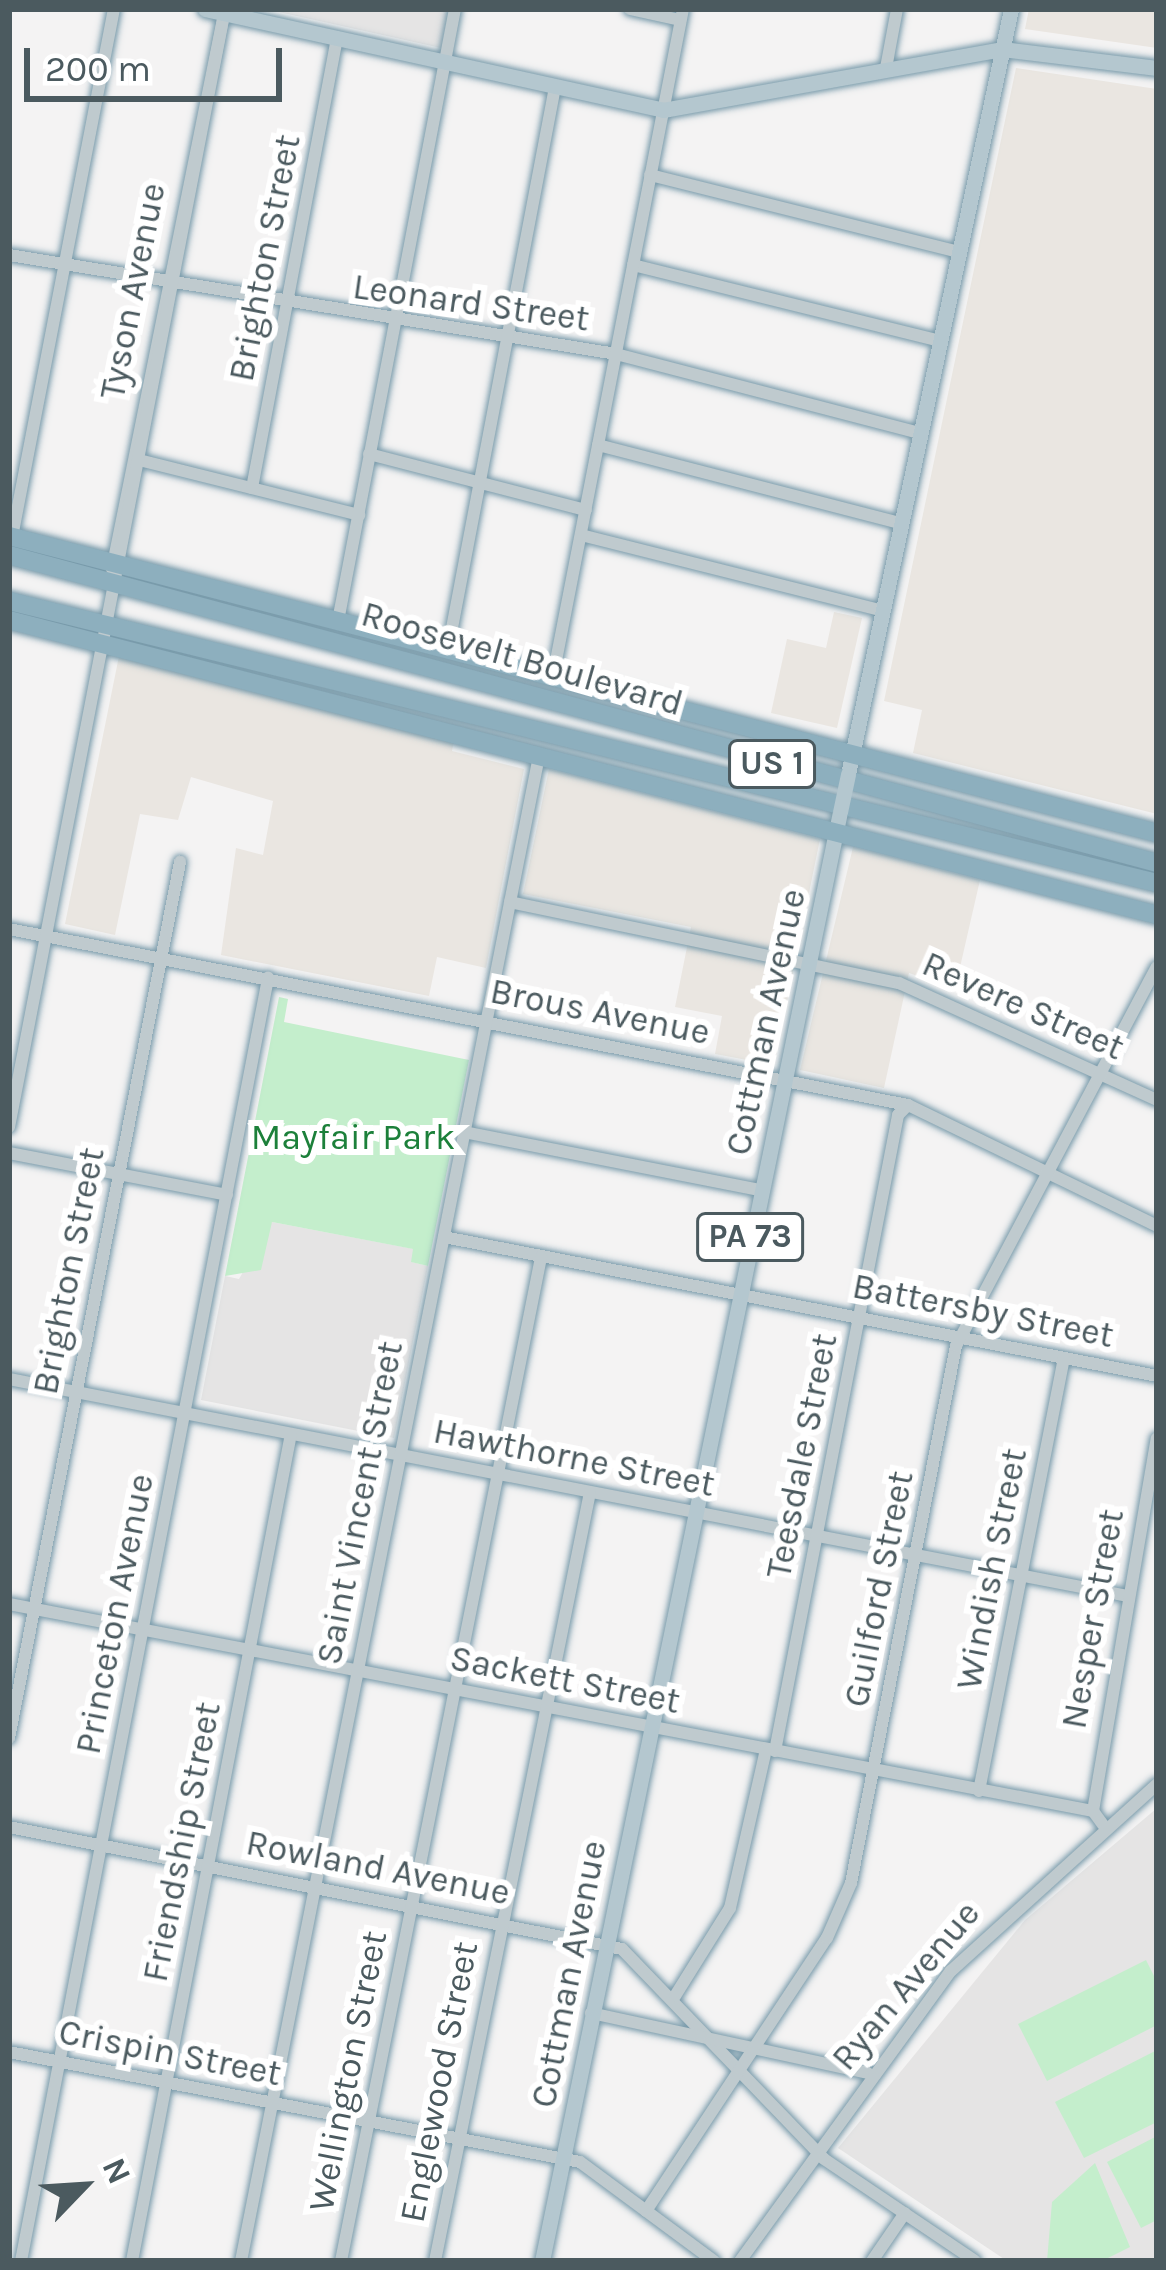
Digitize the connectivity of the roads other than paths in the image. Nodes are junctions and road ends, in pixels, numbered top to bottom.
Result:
1 (114, 9) edge
2 (206, 9) edge
3 (455, 9) edge
4 (630, 9) edge
5 (897, 9) edge
6 (1011, 9) edge
7 (225, 11) edge
8 (681, 15) edge
9 (337, 38) junction
10 (1002, 49) junction
11 (444, 62) junction
12 (886, 68) junction
13 (1157, 68) edge
14 (555, 87) junction
15 (663, 110) junction
16 (650, 175) junction
17 (958, 251) junction
18 (9, 255) edge
19 (64, 265) junction
20 (633, 266) junction
21 (172, 287) junction
22 (286, 305) junction
23 (395, 321) junction
24 (507, 337) junction
25 (940, 341) junction
26 (616, 354) junction
27 (143, 431) junction
28 (920, 433) junction
29 (598, 445) junction
30 (369, 454) junction
31 (143, 461) junction
32 (478, 482) junction
33 (251, 488) junction
34 (586, 509) junction
35 (358, 515) junction
36 (900, 523) junction
37 (581, 536) junction
38 (10, 543) edge
39 (116, 570) junction
40 (9, 602) edge
41 (217, 608) junction
42 (883, 611) junction
43 (9, 620) edge
44 (338, 621) junction
45 (104, 635) junction
46 (448, 649) junction
47 (554, 676) junction
48 (498, 723) junction
49 (538, 757) junction
50 (850, 764) junction
51 (596, 769) junction
52 (838, 822) junction
53 (1157, 835) edge
54 (180, 862) dead end
55 (1157, 863) edge
56 (1157, 883) edge
57 (510, 902) junction
58 (1157, 915) edge
59 (9, 928) edge
60 (46, 936) junction
61 (162, 957) junction
62 (809, 962) junction
63 (1157, 967) edge
64 (268, 978) junction
65 (486, 1022) junction
66 (1101, 1073) junction
67 (786, 1080) junction
68 (1157, 1100) edge
69 (908, 1106) junction
70 (9, 1127) edge
71 (464, 1132) junction
72 (9, 1154) edge
73 (1048, 1172) junction
74 (118, 1174) junction
75 (760, 1190) junction
76 (226, 1196) junction
77 (1157, 1226) edge
78 (444, 1237) junction
79 (541, 1257) junction
80 (738, 1295) junction
81 (859, 1318) junction
82 (960, 1338) junction
83 (1064, 1358) junction
84 (1157, 1376) edge
85 (9, 1379) edge
86 (76, 1392) junction
87 (184, 1413) junction
88 (291, 1434) junction
89 (1157, 1438) edge
90 (400, 1454) junction
91 (498, 1474) junction
92 (590, 1492) junction
93 (694, 1512) junction
94 (816, 1536) junction
95 (916, 1556) junction
96 (1021, 1576) junction
97 (1127, 1596) junction
98 (9, 1604) edge
99 (34, 1609) junction
100 (142, 1630) junction
101 (249, 1650) junction
102 (358, 1671) junction
103 (455, 1690) junction
104 (545, 1707) junction
105 (650, 1727) junction
106 (9, 1738) edge
107 (771, 1750) junction
108 (875, 1770) junction
109 (1157, 1784) edge
110 (979, 1791) junction
111 (1094, 1811) junction
112 (1103, 1825) junction
113 (9, 1827) edge
114 (101, 1845) junction
115 (208, 1866) junction
116 (315, 1887) junction
117 (412, 1906) junction
118 (501, 1922) junction
119 (605, 1943) junction
120 (675, 1996) junction
121 (591, 2013) junction
122 (715, 2039) junction
123 (752, 2048) junction
124 (9, 2052) edge
125 (59, 2062) junction
126 (742, 2069) junction
127 (868, 2073) junction
128 (166, 2082) junction
129 (272, 2103) junction
130 (369, 2122) junction
131 (459, 2139) junction
132 (816, 2148) junction
133 (562, 2158) junction
134 (646, 2212) junction
135 (904, 2213) junction
136 (21, 2261) edge
137 (132, 2261) edge
138 (241, 2261) edge
139 (341, 2261) edge
140 (435, 2261) edge
141 (542, 2261) edge
142 (714, 2261) edge
143 (740, 2261) edge
144 (872, 2261) edge
145 (975, 2261) edge

1 - 19 street
2 - 7 main road
3 - 11 street
4 - 8 street
5 - 12 street
6 - 10 main road, Cottman Avenue / PA 73
7 - 9 main road
7 - 21 street, Tyson Avenue
8 - 15 street
9 - 11 main road
9 - 22 street, Brighton Street
10 - 12 main road
10 - 13 main road
10 - 17 main road, Cottman Avenue / PA 73
11 - 14 main road
11 - 23 street
12 - 15 main road
14 - 15 main road
14 - 24 street
15 - 16 street
16 - 17 street
16 - 20 street
17 - 25 main road, Cottman Avenue / PA 73
18 - 19 street, Leonard Street
19 - 21 street, Leonard Street
19 - 38 street
20 - 25 street
20 - 26 street
21 - 22 street, Leonard Street
21 - 27 street, Tyson Avenue
22 - 23 street, Leonard Street
22 - 33 street, Brighton Street
23 - 24 street, Leonard Street
23 - 30 street
24 - 26 street, Leonard Street
24 - 32 street
25 - 28 main road, Cottman Avenue / PA 73
26 - 28 street, Leonard Street
26 - 29 street
27 - 31 street, Tyson Avenue
27 - 39 street, Tyson Avenue
28 - 36 main road, Cottman Avenue / PA 73
29 - 34 street
29 - 36 street
30 - 32 street
30 - 35 street
31 - 33 street
31 - 39 street, Tyson Avenue
32 - 34 street
32 - 46 street
33 - 35 street
34 - 37 street
35 - 44 street
36 - 42 main road, Cottman Avenue / PA 73
37 - 42 street
37 - 47 street
38 - 39 highway, Roosevelt Boulevard / US 1
39 - 41 highway, Roosevelt Boulevard / US 1
39 - 44 highway, Roosevelt Boulevard / US 1
39 - 45 street, Tyson Avenue
40 - 45 highway, Roosevelt Boulevard / US 1
41 - 44 highway
41 - 55 highway, Roosevelt Boulevard / US 1
42 - 50 main road, Cottman Avenue / PA 73
43 - 45 highway, Roosevelt Boulevard / US 1
44 - 46 highway, Roosevelt Boulevard / US 1
45 - 48 highway, Roosevelt Boulevard / US 1
45 - 49 highway, Roosevelt Boulevard / US 1
45 - 60 street, Tyson Avenue
46 - 47 highway, Roosevelt Boulevard / US 1
47 - 50 highway, Roosevelt Boulevard / US 1
48 - 51 highway
48 - 56 highway, Roosevelt Boulevard / US 1
49 - 51 highway, Roosevelt Boulevard / US 1
49 - 57 street, Saint Vincent Street
50 - 52 main road, Cottman Avenue / PA 73, bridge
50 - 53 highway, Roosevelt Boulevard / US 1
51 - 52 highway, Roosevelt Boulevard / US 1
52 - 58 highway, Roosevelt Boulevard / US 1
52 - 62 main road, Cottman Avenue / PA 73
54 - 61 street, Brighton Street
57 - 62 street, Revere Street
57 - 65 street, Saint Vincent Street
59 - 60 street, Brous Avenue
60 - 61 street, Brous Avenue
60 - 70 street, Tyson Avenue
61 - 64 street, Brous Avenue
61 - 74 street, Brighton Street
62 - 66 street, Revere Street
62 - 67 main road, Cottman Avenue / PA 73
63 - 66 street, Guilford Street
64 - 65 street, Brous Avenue
64 - 76 street, Princeton Avenue
65 - 67 street, Brous Avenue
65 - 71 street, Saint Vincent Street
66 - 68 street, Revere Street
66 - 73 street, Guilford Street
67 - 69 street, Brous Avenue
67 - 75 main road, Cottman Avenue / PA 73
69 - 73 street, Brous Avenue
69 - 81 street, Teesdale Street
71 - 75 street
71 - 78 street, Saint Vincent Street
72 - 74 street
73 - 77 street, Brous Avenue
73 - 82 street, Guilford Street
74 - 76 street
74 - 86 street, Brighton Street
75 - 80 main road, Cottman Avenue / PA 73
76 - 87 street, Princeton Avenue
78 - 79 street, Battersby Street
78 - 90 street, Saint Vincent Street
79 - 80 street, Battersby Street
79 - 91 street, Wellington Street
80 - 81 street, Battersby Street
80 - 93 main road, Cottman Avenue / PA 73
81 - 82 street, Battersby Street
81 - 94 street, Teesdale Street
82 - 83 street, Battersby Street
82 - 95 street, Guilford Street
83 - 84 street, Battersby Street
83 - 96 street, Windish Street
85 - 86 street, Hawthorne Street
86 - 87 street, Hawthorne Street
86 - 99 street, Brighton Street
87 - 88 street, Hawthorne Street
87 - 100 street, Princeton Avenue
88 - 90 street, Hawthorne Street
88 - 101 street, Friendship Street
89 - 97 street, Nesper Street
90 - 91 street, Hawthorne Street
90 - 102 street, Saint Vincent Street
91 - 92 street, Hawthorne Street
91 - 103 street, Wellington Street
92 - 93 street, Hawthorne Street
92 - 104 street, Englewood Street
93 - 94 street, Hawthorne Street
93 - 105 main road, Cottman Avenue / PA 73
94 - 95 street, Hawthorne Street
94 - 107 street, Teesdale Street
95 - 96 street, Hawthorne Street
95 - 108 street, Guilford Street
96 - 97 street, Hawthorne Street
96 - 110 street, Windish Street
97 - 111 street, Nesper Street
98 - 99 street, Sackett Street
99 - 100 street, Sackett Street
99 - 106 street, Brighton Street
100 - 101 street, Sackett Street
100 - 114 street, Princeton Avenue
101 - 102 street, Sackett Street
101 - 115 street, Friendship Street
102 - 103 street, Sackett Street
102 - 116 street, Saint Vincent Street
103 - 104 street, Sackett Street
103 - 117 street, Wellington Street
104 - 105 street, Sackett Street
104 - 118 street, Englewood Street
105 - 107 street, Sackett Street
105 - 119 main road, Cottman Avenue / PA 73
107 - 108 street, Sackett Street
107 - 120 street, Teesdale Street
108 - 110 street, Sackett Street
108 - 123 street, Guilford Street
109 - 112 street, Ryan Avenue
110 - 111 street, Sackett Street
111 - 112 street
112 - 127 street, Ryan Avenue
113 - 114 street, Rowland Avenue
114 - 115 street, Rowland Avenue
114 - 125 street, Princeton Avenue
115 - 116 street, Rowland Avenue
115 - 128 street, Friendship Street
116 - 117 street, Rowland Avenue
116 - 129 street, Saint Vincent Street
117 - 118 street, Rowland Avenue
117 - 130 street, Wellington Street
118 - 119 street, Rowland Avenue
118 - 131 street, Englewood Street
119 - 120 street, Rowland Avenue
119 - 121 main road, Cottman Avenue / PA 73
120 - 122 street, Rowland Avenue
121 - 122 street
121 - 133 main road, Cottman Avenue / PA 73
122 - 123 street
122 - 126 street, Rowland Avenue
123 - 126 street, Guilford Street
123 - 127 street
124 - 125 street, Crispin Street
125 - 128 street, Crispin Street
125 - 136 street, Princeton Avenue
126 - 132 street, Rowland Avenue
126 - 134 street, Guilford Street
127 - 132 street, Ryan Avenue
128 - 129 street, Crispin Street
128 - 137 street, Friendship Street
129 - 130 street, Crispin Street
129 - 138 street, Saint Vincent Street
130 - 131 street, Crispin Street
130 - 139 street, Wellington Street
131 - 133 street, Crispin Street
131 - 140 street, Englewood Street
132 - 135 street, Rowland Avenue
132 - 143 street, Ryan Avenue
133 - 134 street, Crispin Street
133 - 141 main road, Cottman Avenue / PA 73
134 - 142 street, Crispin Street
135 - 144 street
135 - 145 street, Rowland Avenue

